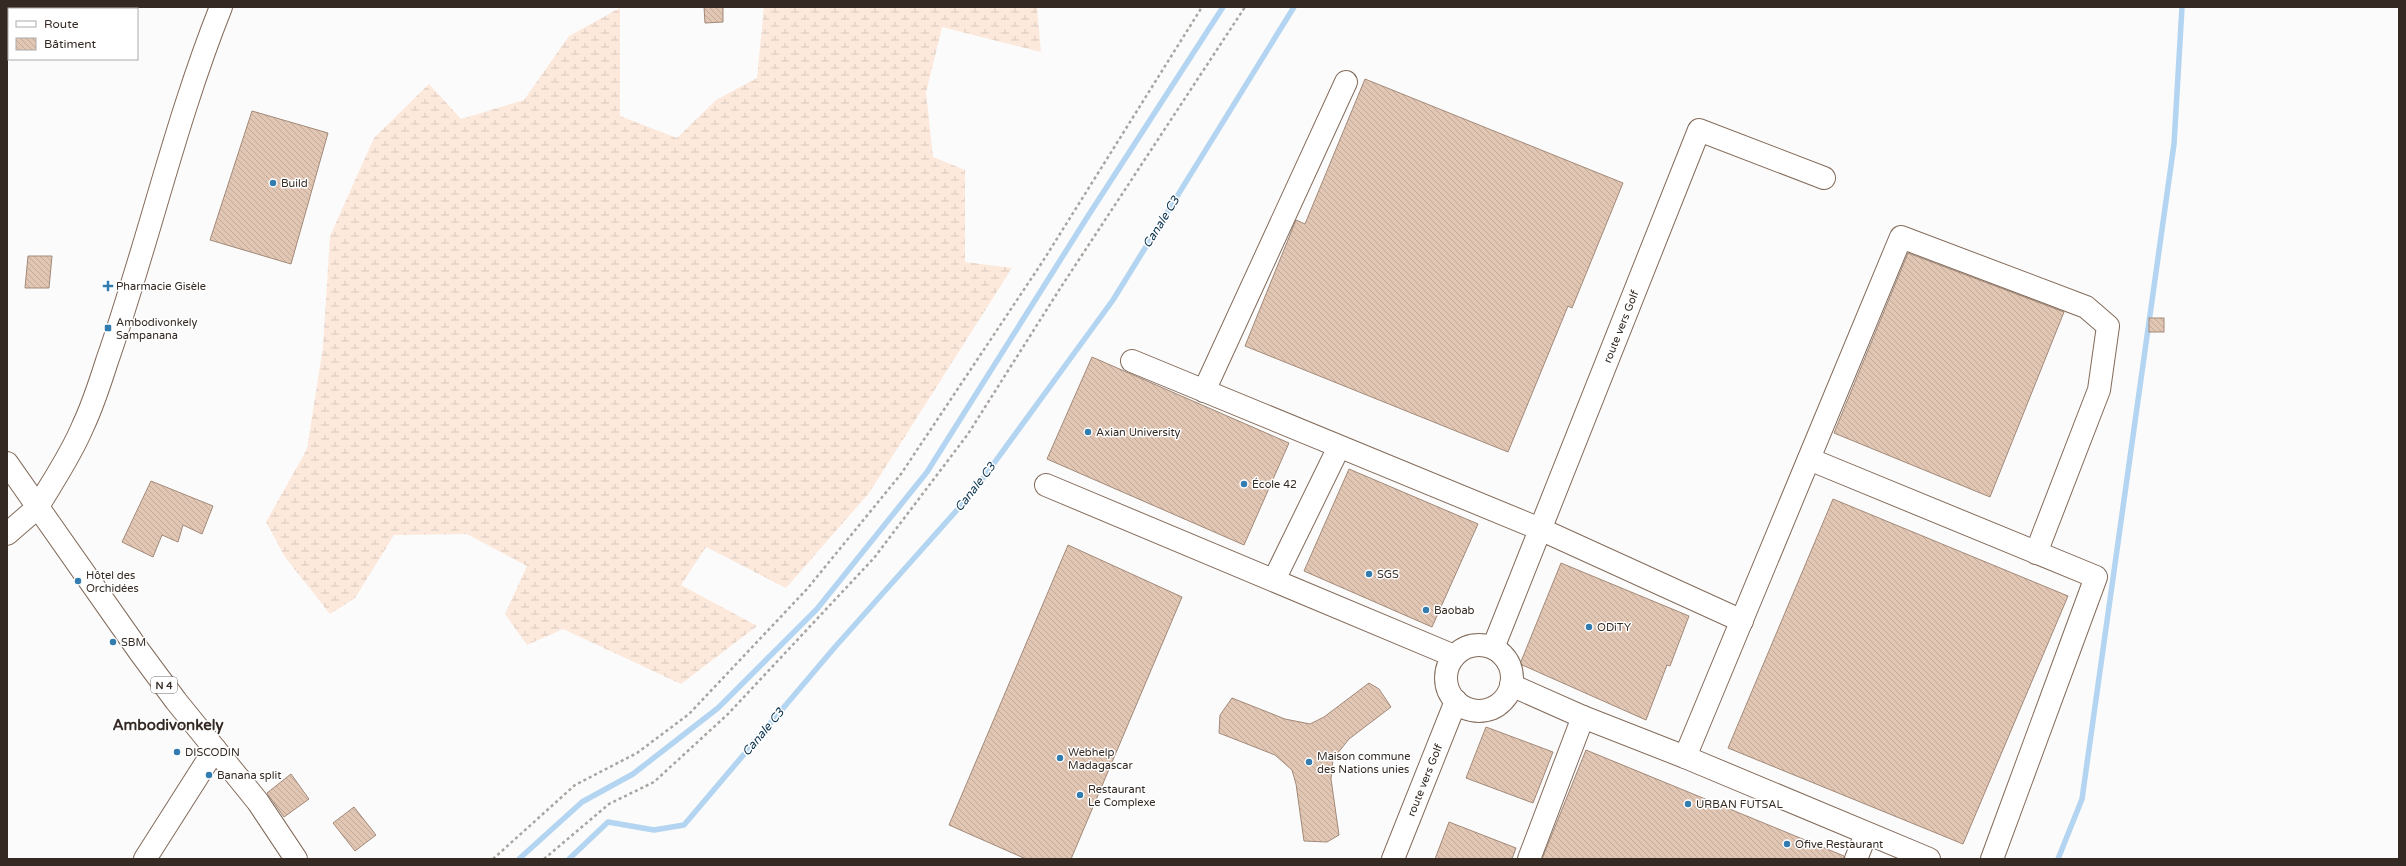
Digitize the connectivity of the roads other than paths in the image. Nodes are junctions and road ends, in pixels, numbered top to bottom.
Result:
1 (221, 7) edge
2 (1346, 82) dead end
3 (1824, 178) dead end
4 (1132, 361) dead end
5 (1204, 391) junction
6 (1339, 447) junction
7 (1809, 460) junction
8 (7, 463) edge
9 (1046, 485) dead end
10 (37, 508) junction
11 (1540, 530) junction
12 (7, 534) edge
13 (2036, 553) junction
14 (1274, 580) junction
15 (1742, 621) junction
16 (1493, 648) junction
17 (1454, 656) junction
18 (1512, 685) junction
19 (1456, 701) junction
20 (1583, 717) junction
21 (215, 749) junction
22 (1686, 757) junction
23 (1866, 834) junction
24 (145, 859) edge
25 (296, 859) edge
26 (1393, 859) edge
27 (1529, 859) edge
28 (1856, 859) edge
29 (1929, 859) edge
30 (1992, 859) edge

1 - 10 main road
2 - 5 main road
3 - 11 main road, route vers Golf
4 - 5 main road
5 - 6 main road
6 - 11 main road
6 - 14 main road
7 - 13 main road
7 - 13 main road
7 - 15 main road
8 - 10 main road, N 4
9 - 14 main road
10 - 12 main road
10 - 21 main road, N 4
11 - 15 main road
11 - 16 main road, route vers Golf
13 - 30 main road
14 - 17 main road
15 - 22 main road
16 - 17 main road
16 - 18 main road
17 - 19 main road
18 - 19 main road
18 - 20 main road
19 - 26 main road, route vers Golf
20 - 22 main road
20 - 27 main road
21 - 24 main road
21 - 25 main road, N 4
22 - 23 main road
23 - 28 main road
23 - 29 main road

